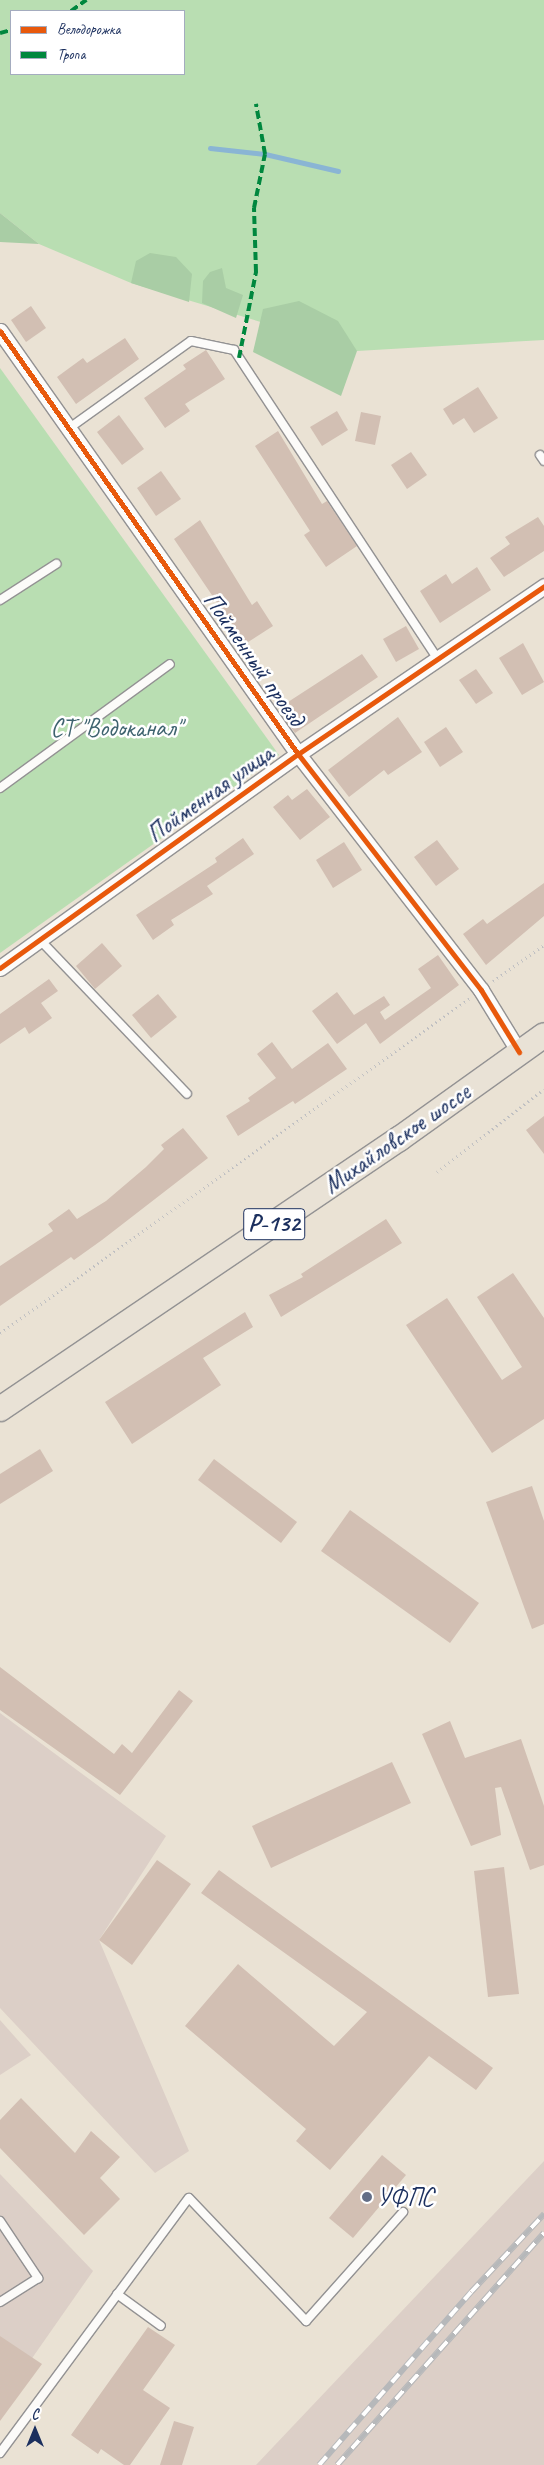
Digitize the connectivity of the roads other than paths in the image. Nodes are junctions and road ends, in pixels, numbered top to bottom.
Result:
1 (0, 331) edge
2 (68, 429) junction
3 (56, 564) dead end
4 (544, 586) edge
5 (0, 600) edge
6 (438, 659) junction
7 (170, 664) dead end
8 (298, 754) junction
9 (0, 788) edge
10 (39, 940) junction
11 (0, 968) edge
12 (544, 1035) edge
13 (519, 1052) junction
14 (187, 1094) dead end
15 (2, 1405) edge
16 (403, 2212) dead end
17 (0, 2222) edge
18 (117, 2294) junction
19 (0, 2302) edge
20 (161, 2326) dead end
21 (0, 2453) edge

1 - 2 street, Пойменный проезд
2 - 6 lane
2 - 8 street, Пойменный проезд
3 - 5 lane
4 - 6 street, Пойменная улица
6 - 8 street, Пойменная улица
7 - 9 lane
8 - 10 street, Пойменная улица
8 - 13 street, Пойменный проезд
10 - 11 street, Пойменная улица
10 - 14 lane
12 - 13 main road, Михайловское шоссе / Р-132
13 - 15 main road, Михайловское шоссе / Р-132
16 - 18 lane
17 - 19 lane
18 - 20 lane
18 - 21 lane

